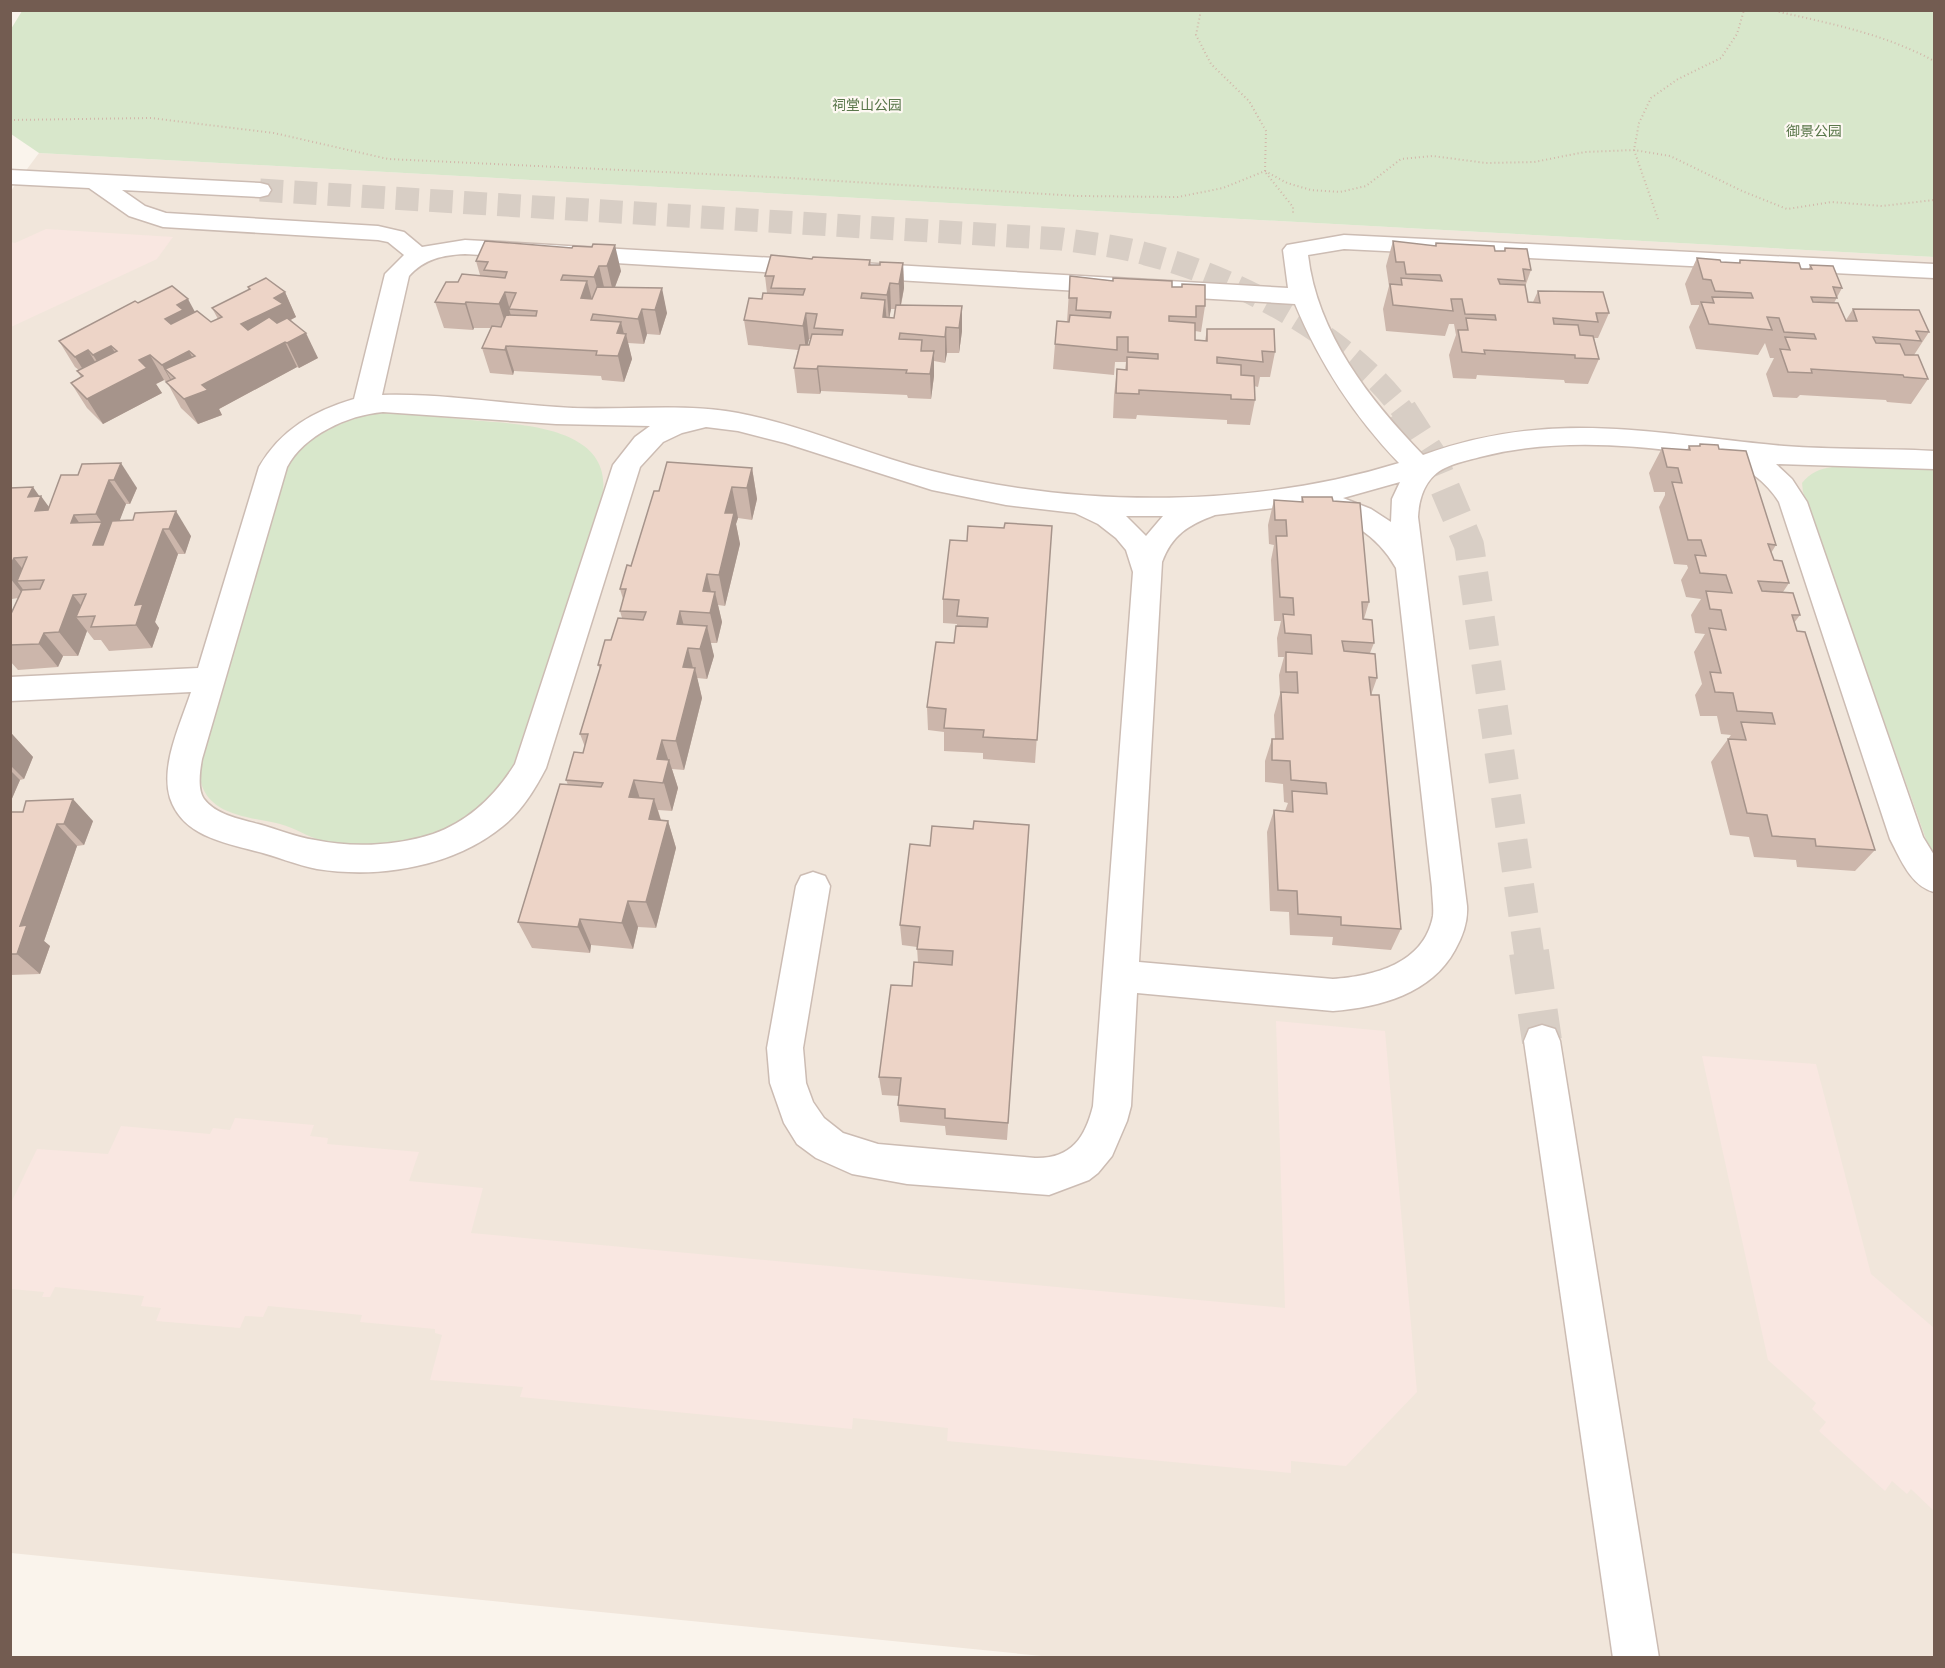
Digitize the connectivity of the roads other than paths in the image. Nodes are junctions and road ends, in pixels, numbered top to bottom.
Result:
1 (10, 177) edge
2 (94, 181) junction
3 (260, 190) tunnel mouth
4 (419, 256) junction
5 (1935, 271) edge
6 (1304, 297) junction
7 (366, 406) junction
8 (572, 416) junction
9 (711, 417) junction
10 (1709, 445) junction
11 (1843, 459) junction
12 (1935, 460) edge
13 (1428, 462) junction
14 (627, 465) junction
15 (1291, 497) junction
16 (1793, 502) junction
17 (1075, 503) junction
18 (1229, 503) junction
19 (1411, 570) junction
20 (1147, 571) junction
21 (210, 679) junction
22 (10, 688) edge
23 (1935, 878) edge
24 (813, 886) dead end
25 (1121, 976) junction
26 (1542, 1041) tunnel mouth
27 (1636, 1658) edge

1 - 2 lane
2 - 3 lane
2 - 4 lane
4 - 6 lane
4 - 7 lane
5 - 6 lane
6 - 13 lane
7 - 8 lane
7 - 21 lane
8 - 9 lane
8 - 14 lane
9 - 14 lane
9 - 17 lane
10 - 11 lane
10 - 13 lane
10 - 16 lane
11 - 12 lane
11 - 16 lane
13 - 15 lane
13 - 19 lane
14 - 21 lane
15 - 18 lane
15 - 19 lane
16 - 23 lane
17 - 18 lane
17 - 20 lane
18 - 20 lane
19 - 25 lane
20 - 25 lane
21 - 22 lane
24 - 25 lane
26 - 27 lane

